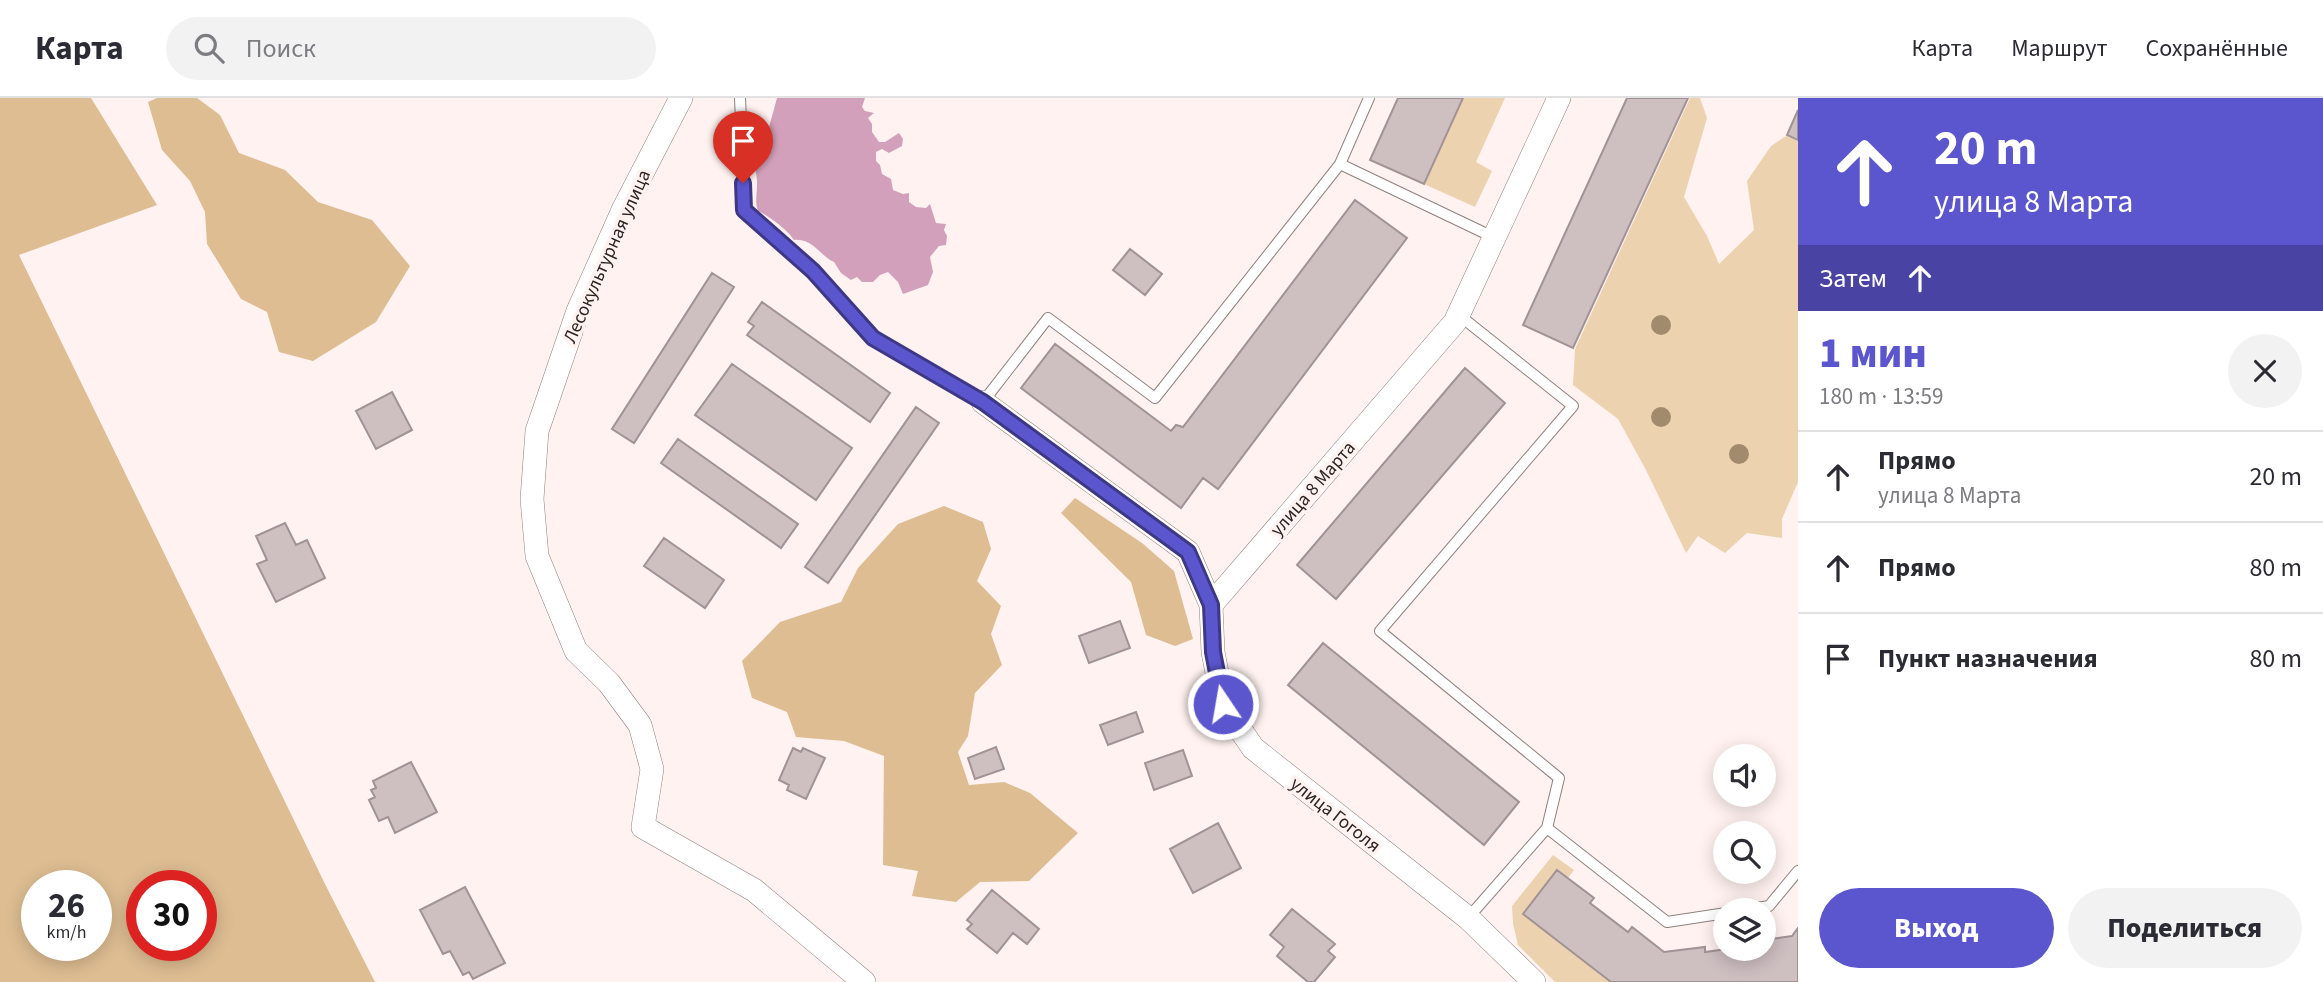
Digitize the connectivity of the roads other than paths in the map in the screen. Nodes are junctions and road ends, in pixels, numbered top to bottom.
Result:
1 (681, 98) edge
2 (740, 98) edge
3 (1369, 98) edge
4 (1559, 98) edge
5 (1340, 164) junction
6 (1493, 237) junction
7 (1459, 315) junction
8 (983, 402) junction
9 (1211, 605) junction
10 (1547, 828) junction
11 (1798, 871) edge
12 (1776, 898) edge
13 (1713, 915) edge
14 (1468, 918) junction
15 (864, 982) edge
16 (1534, 982) edge

1 - 15 street, Лесокультурная улица
2 - 8 lane
3 - 5 lane
4 - 6 street, улица 8 Марта
5 - 6 lane
5 - 8 lane
6 - 7 street, улица 8 Марта
7 - 9 street, улица 8 Марта
7 - 10 lane
8 - 9 street
9 - 14 street, улица Гоголя
10 - 13 lane
10 - 14 lane
11 - 12 lane
14 - 16 street, улица Гоголя

